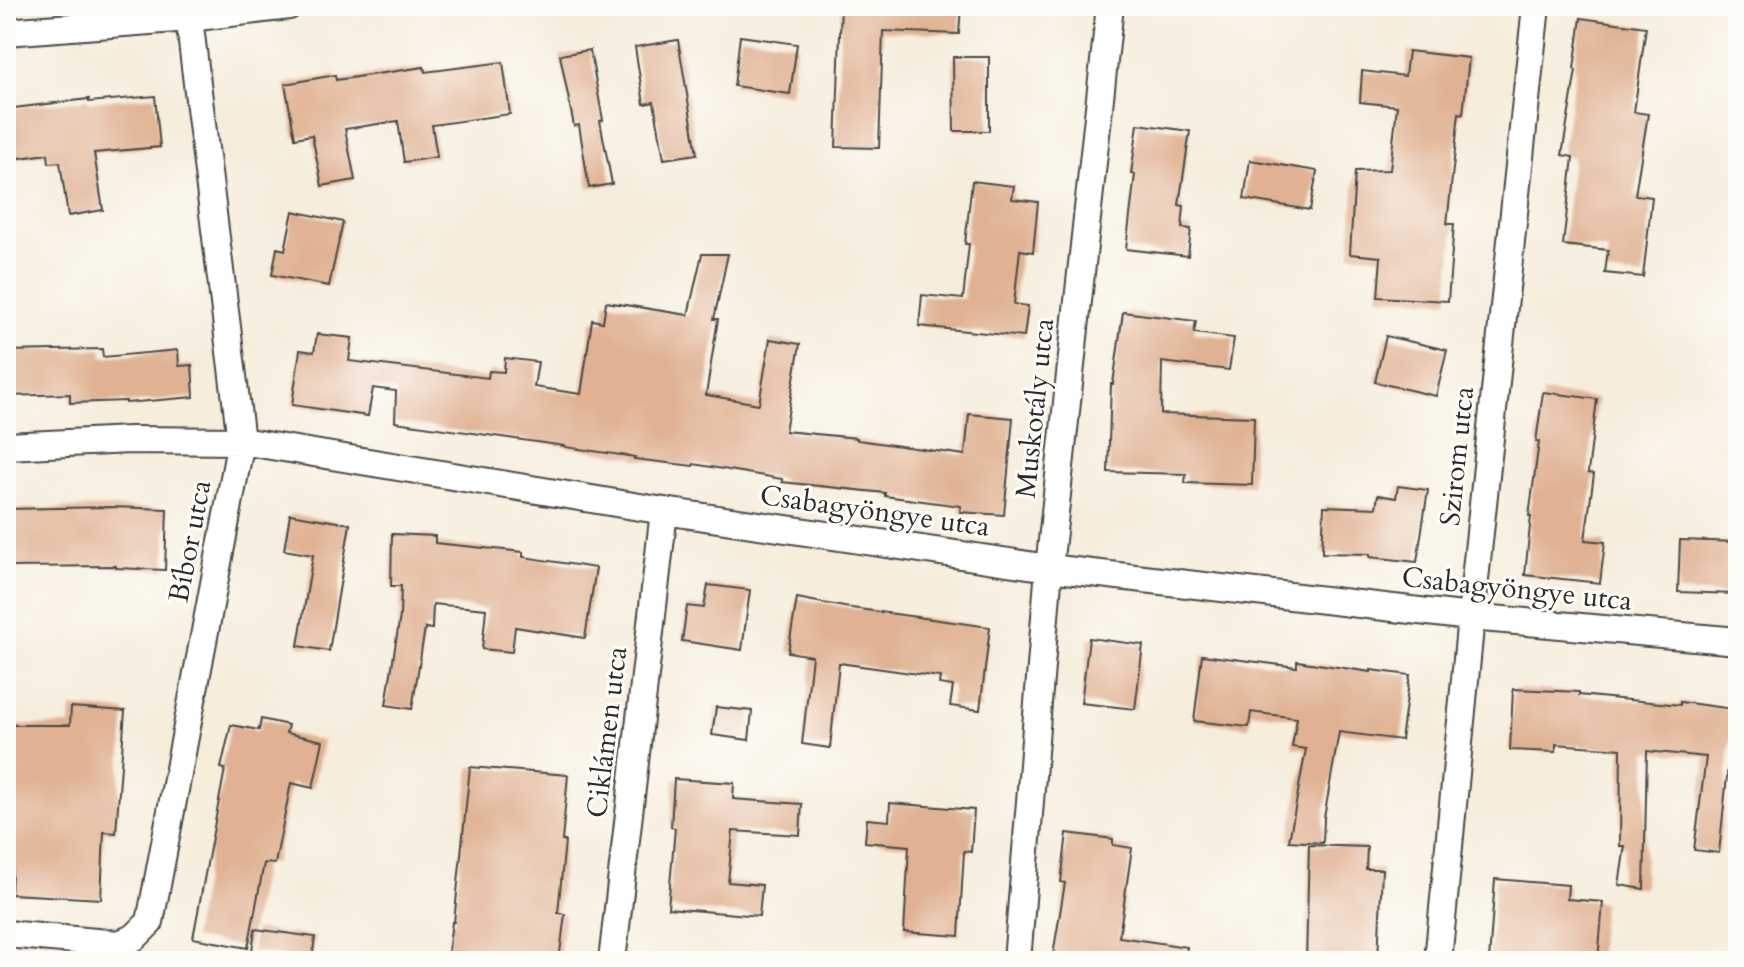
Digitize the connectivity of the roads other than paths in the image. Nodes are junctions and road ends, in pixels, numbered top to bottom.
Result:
1 (289, 6) edge
2 (1110, 6) edge
3 (1536, 6) edge
4 (189, 18) junction
5 (6, 32) edge
6 (241, 441) junction
7 (6, 446) edge
8 (664, 511) junction
9 (1049, 568) junction
10 (1471, 617) junction
11 (1738, 641) edge
12 (6, 934) edge
13 (612, 961) edge
14 (1017, 961) edge
15 (1438, 961) edge

1 - 4 street
2 - 9 street, Muskotály utca
3 - 10 street, Szirom utca
4 - 5 street
4 - 6 street, Bíbor utca
6 - 7 street, Csabagyöngye utca
6 - 8 street, Csabagyöngye utca
6 - 12 street, Bíbor utca
8 - 9 street, Csabagyöngye utca
8 - 13 street, Ciklámen utca
9 - 10 street, Csabagyöngye utca
9 - 14 street, Muskotály utca
10 - 11 street, Csabagyöngye utca
10 - 15 street, Szirom utca

